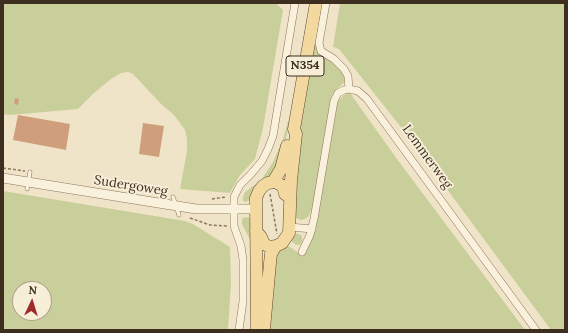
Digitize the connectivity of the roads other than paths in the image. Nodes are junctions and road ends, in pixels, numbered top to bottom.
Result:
1 (295, 3) edge
2 (316, 3) edge
3 (326, 3) edge
4 (349, 89) junction
5 (294, 129) junction
6 (30, 172) dead end
7 (3, 178) edge
8 (27, 186) junction
9 (271, 187) junction
10 (173, 197) dead end
11 (290, 198) junction
12 (256, 209) junction
13 (177, 210) junction
14 (234, 210) junction
15 (290, 227) junction
16 (312, 229) junction
17 (256, 232) junction
18 (277, 242) junction
19 (302, 252) dead end
20 (239, 330) edge
21 (257, 330) edge
22 (264, 330) edge
23 (536, 330) edge

1 - 14 street
2 - 5 main road, N354
3 - 4 street
4 - 16 street
4 - 23 street, Lemmerweg
5 - 9 main road, N354
5 - 11 main road, N354
6 - 8 lane
7 - 8 street, Sudergoweg
8 - 13 street, Sudergoweg
9 - 11 main road
9 - 12 main road, N354
10 - 13 lane
11 - 15 main road, N354
12 - 14 street, Sudergoweg
12 - 17 main road, N354
13 - 14 street, Sudergoweg
14 - 20 street
15 - 16 street
15 - 18 main road, N354
16 - 19 street
17 - 18 main road
17 - 21 main road, N354
18 - 22 main road, N354

